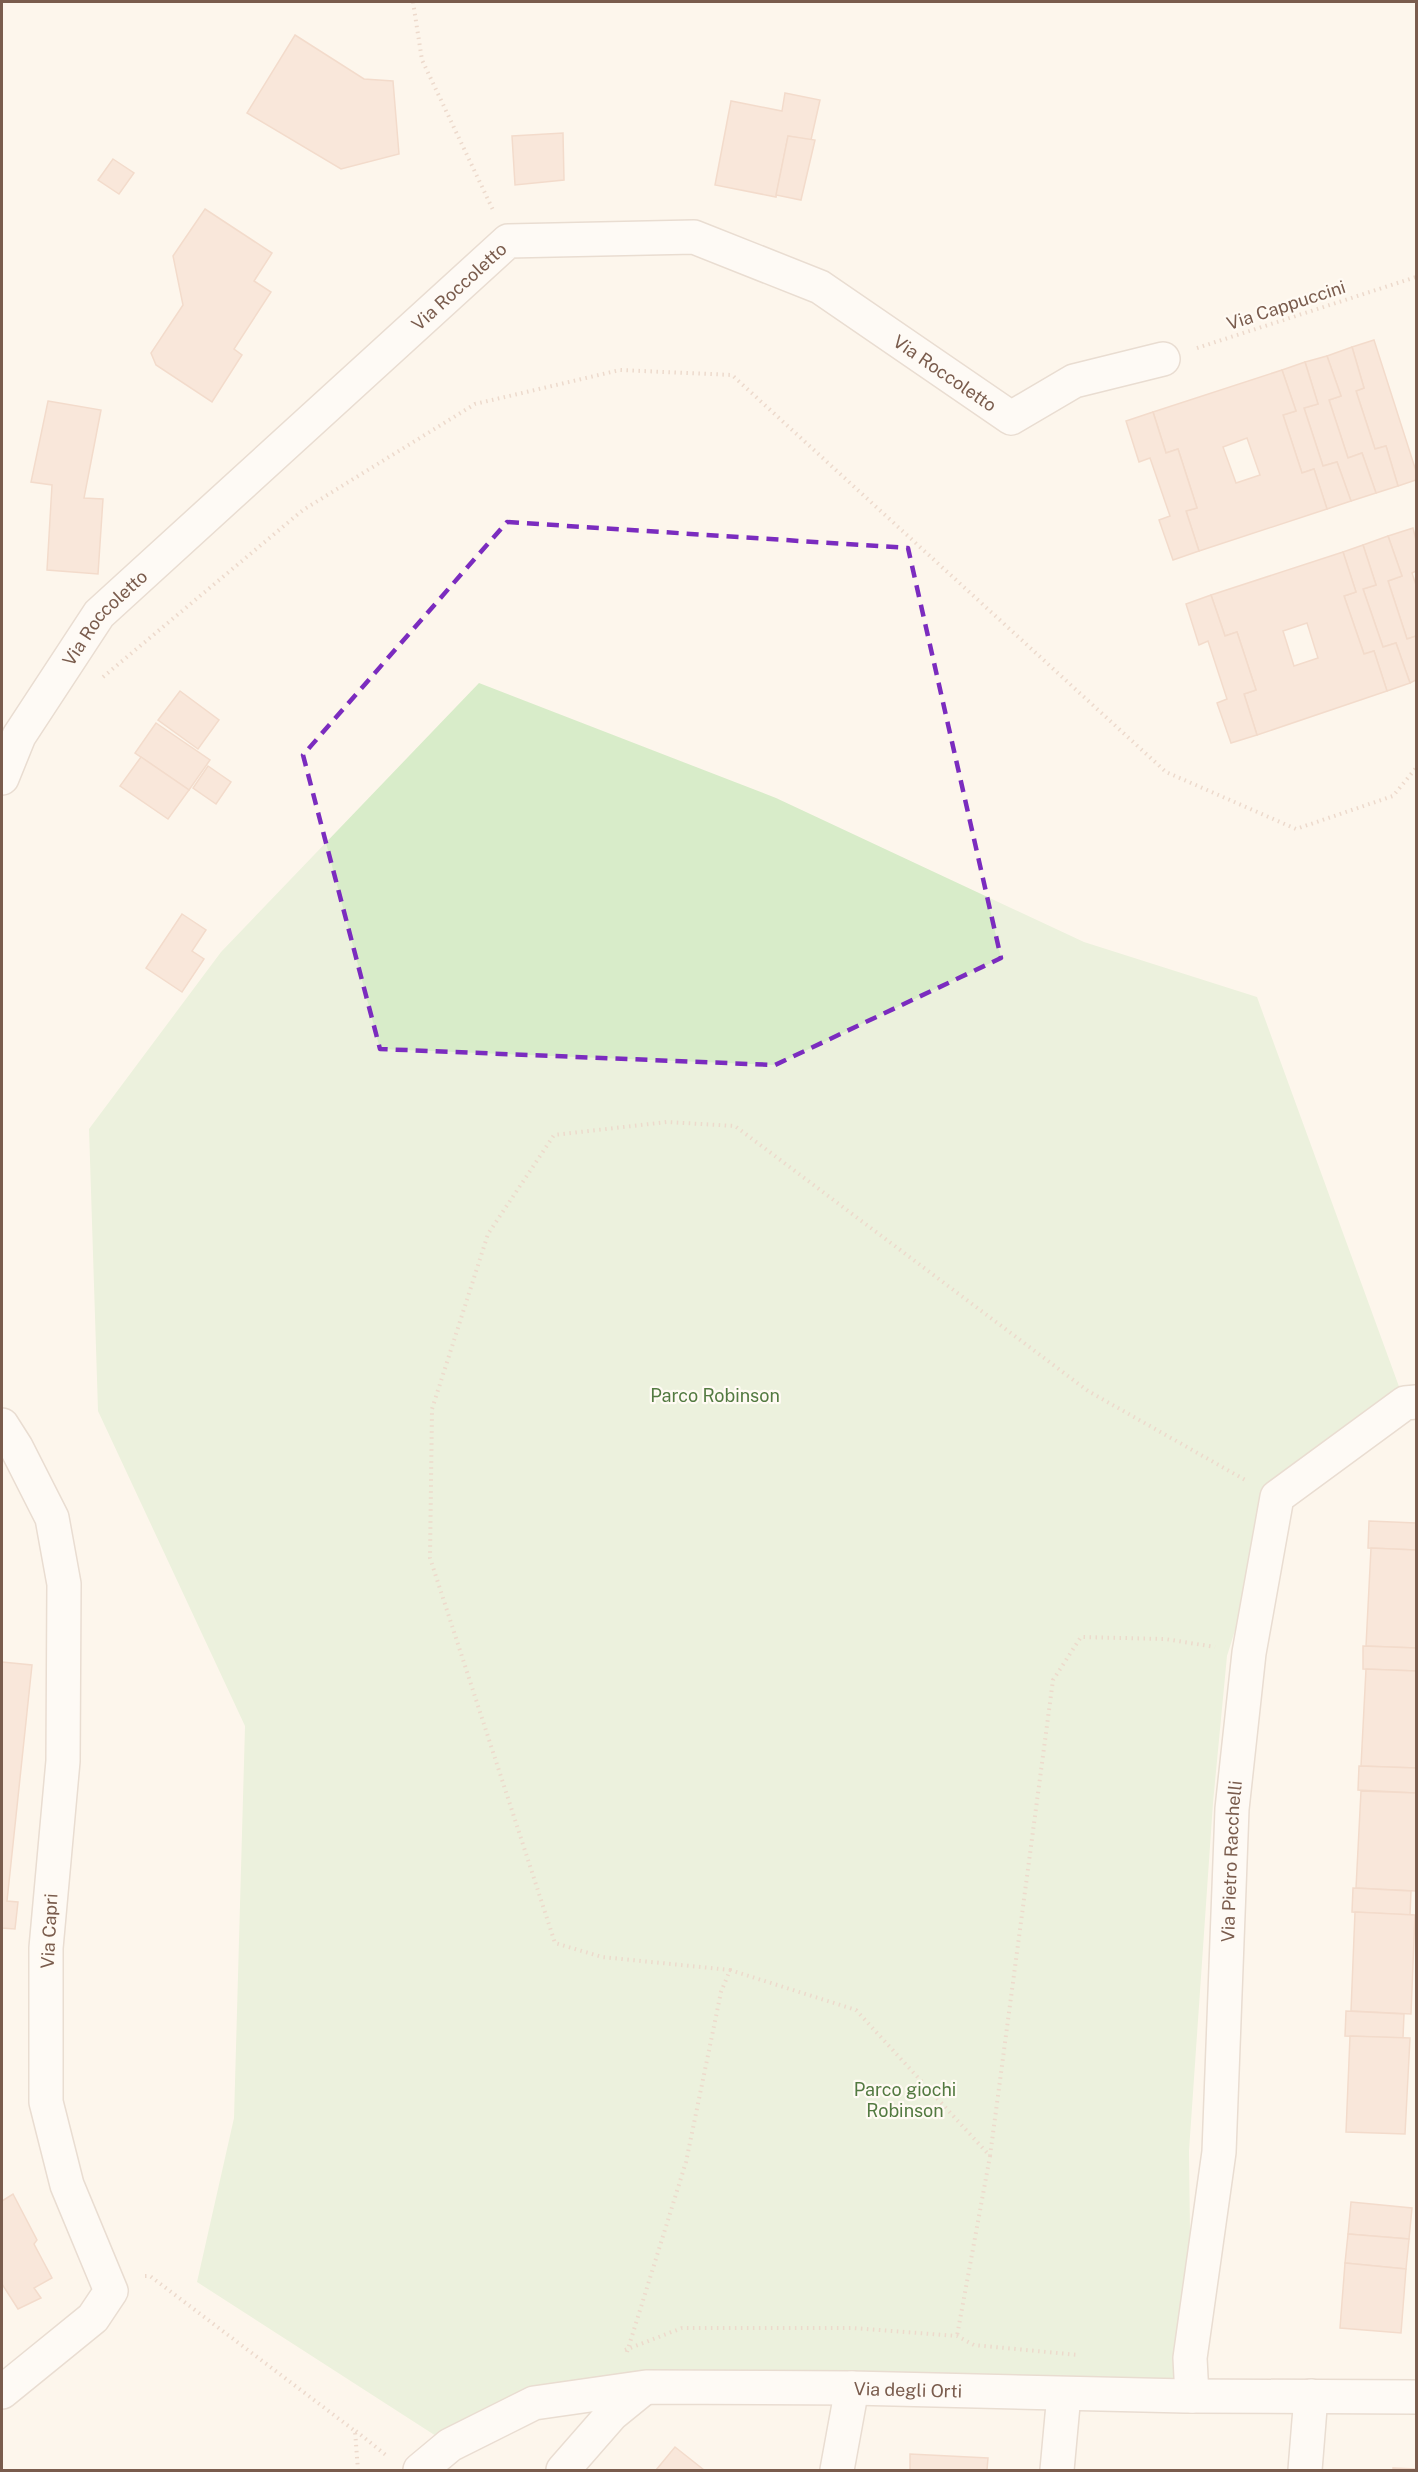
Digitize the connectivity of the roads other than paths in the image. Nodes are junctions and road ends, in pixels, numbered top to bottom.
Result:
1 (1163, 359) road end
2 (2, 778) edge
3 (1416, 1402) edge
4 (2, 1425) edge
5 (646, 2387) junction
6 (852, 2388) junction
7 (2, 2392) edge
8 (1064, 2394) junction
9 (1192, 2396) junction
10 (1311, 2396) junction
11 (1416, 2397) edge
12 (407, 2466) edge
13 (563, 2470) edge
14 (837, 2470) edge
15 (1058, 2470) edge
16 (1305, 2470) edge

1 - 2 street, Via Roccoletto
3 - 9 street, Via Pietro Racchelli
4 - 7 street, Via Capri
5 - 6 street, Via degli Orti
5 - 12 street, Via degli Orti
5 - 13 street
6 - 8 street, Via degli Orti
6 - 14 street
8 - 9 street, Via degli Orti
8 - 15 street
9 - 10 street, Via degli Orti
10 - 11 street, Via degli Orti
10 - 16 street

